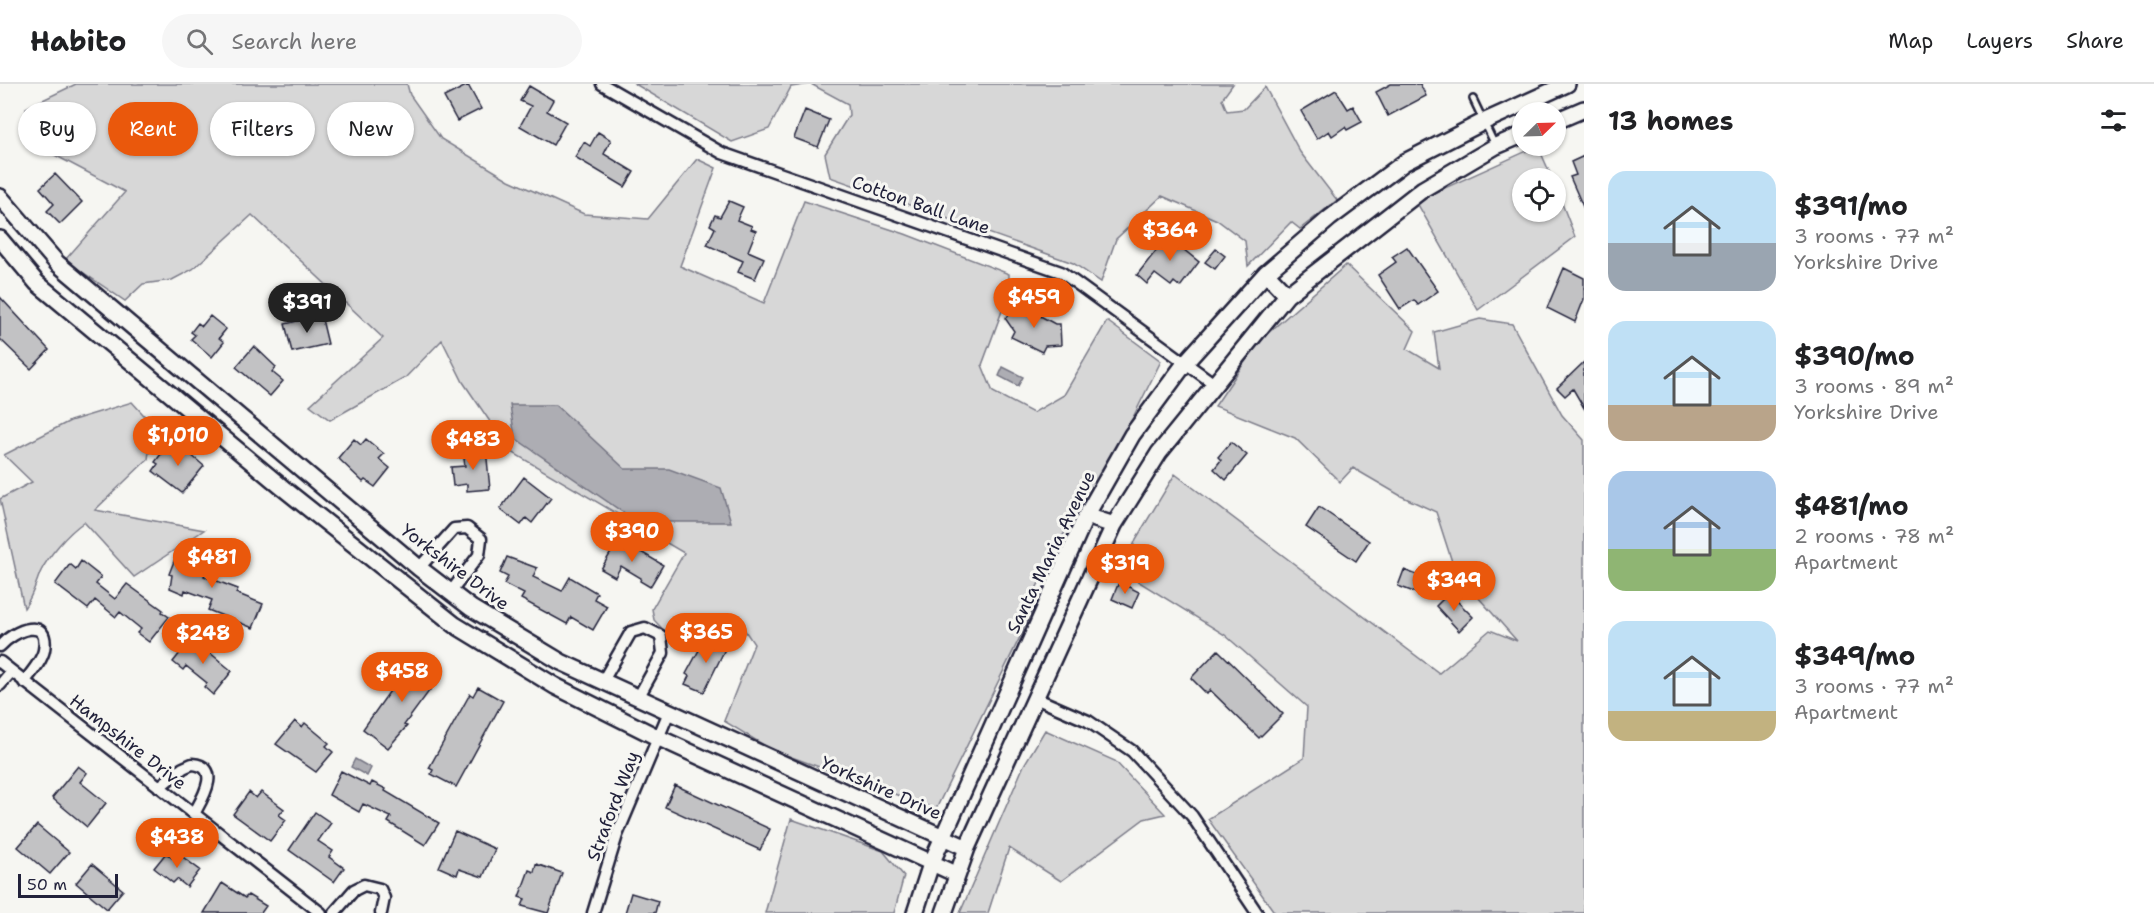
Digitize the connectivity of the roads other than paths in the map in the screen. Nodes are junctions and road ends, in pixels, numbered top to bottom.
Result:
1 (602, 84) edge
2 (1567, 84) edge
3 (1473, 99) dead end
4 (1584, 109) edge
5 (1566, 117) edge
6 (1483, 122) junction
7 (1512, 139) edge
8 (1496, 146) junction
9 (0, 197) edge
10 (0, 239) edge
11 (1266, 273) junction
12 (1287, 295) junction
13 (1186, 362) junction
14 (1213, 383) junction
15 (287, 457) junction
16 (270, 477) junction
17 (1086, 516) junction
18 (1114, 525) junction
19 (419, 568) junction
20 (450, 593) junction
21 (1030, 640) junction
22 (0, 646) edge
23 (1055, 653) junction
24 (0, 662) edge
25 (11, 672) junction
26 (604, 680) junction
27 (24, 682) junction
28 (0, 685) edge
29 (639, 696) junction
30 (1035, 698) junction
31 (669, 712) junction
32 (657, 737) junction
33 (159, 787) junction
34 (194, 814) junction
35 (943, 837) junction
36 (967, 848) junction
37 (931, 864) junction
38 (956, 874) junction
39 (321, 913) edge
40 (334, 913) edge
41 (381, 913) edge
42 (593, 913) edge
43 (915, 913) edge
44 (944, 913) edge
45 (1257, 913) edge

1 - 13 street, Cotton Ball Lane
2 - 6 street, Santa Maria Avenue
3 - 6 lane
4 - 5 street
6 - 8 lane
6 - 11 street, Santa Maria Avenue
7 - 8 street
8 - 12 street
9 - 15 street, Yorkshire Drive
10 - 16 street
11 - 12 street
11 - 13 street, Santa Maria Avenue
12 - 14 street
13 - 14 street, Cotton Ball Lane
13 - 17 street, Santa Maria Avenue
14 - 18 street
15 - 16 street
15 - 19 street, Yorkshire Drive
16 - 32 street
17 - 18 street
17 - 21 street, Santa Maria Avenue
18 - 23 street
19 - 20 street, Yorkshire Drive
19 - 20 street
20 - 26 street, Yorkshire Drive
21 - 23 street
21 - 35 street, Santa Maria Avenue
22 - 27 street
23 - 30 street
24 - 25 street, Hampshire Drive
25 - 27 street, Hampshire Drive
25 - 28 street
26 - 29 street, Yorkshire Drive
26 - 29 street
27 - 33 street, Hampshire Drive
29 - 31 street, Yorkshire Drive
30 - 36 street
30 - 45 street
31 - 32 street, Straford Way
31 - 35 street, Yorkshire Drive
32 - 37 street
32 - 42 street, Straford Way
33 - 34 street, Hampshire Drive
33 - 34 street
34 - 39 street, Hampshire Drive
35 - 36 street, Yorkshire Drive
35 - 37 street, Santa Maria Avenue
36 - 38 street
37 - 38 street
37 - 43 street, Santa Maria Avenue
38 - 44 street
40 - 41 street

